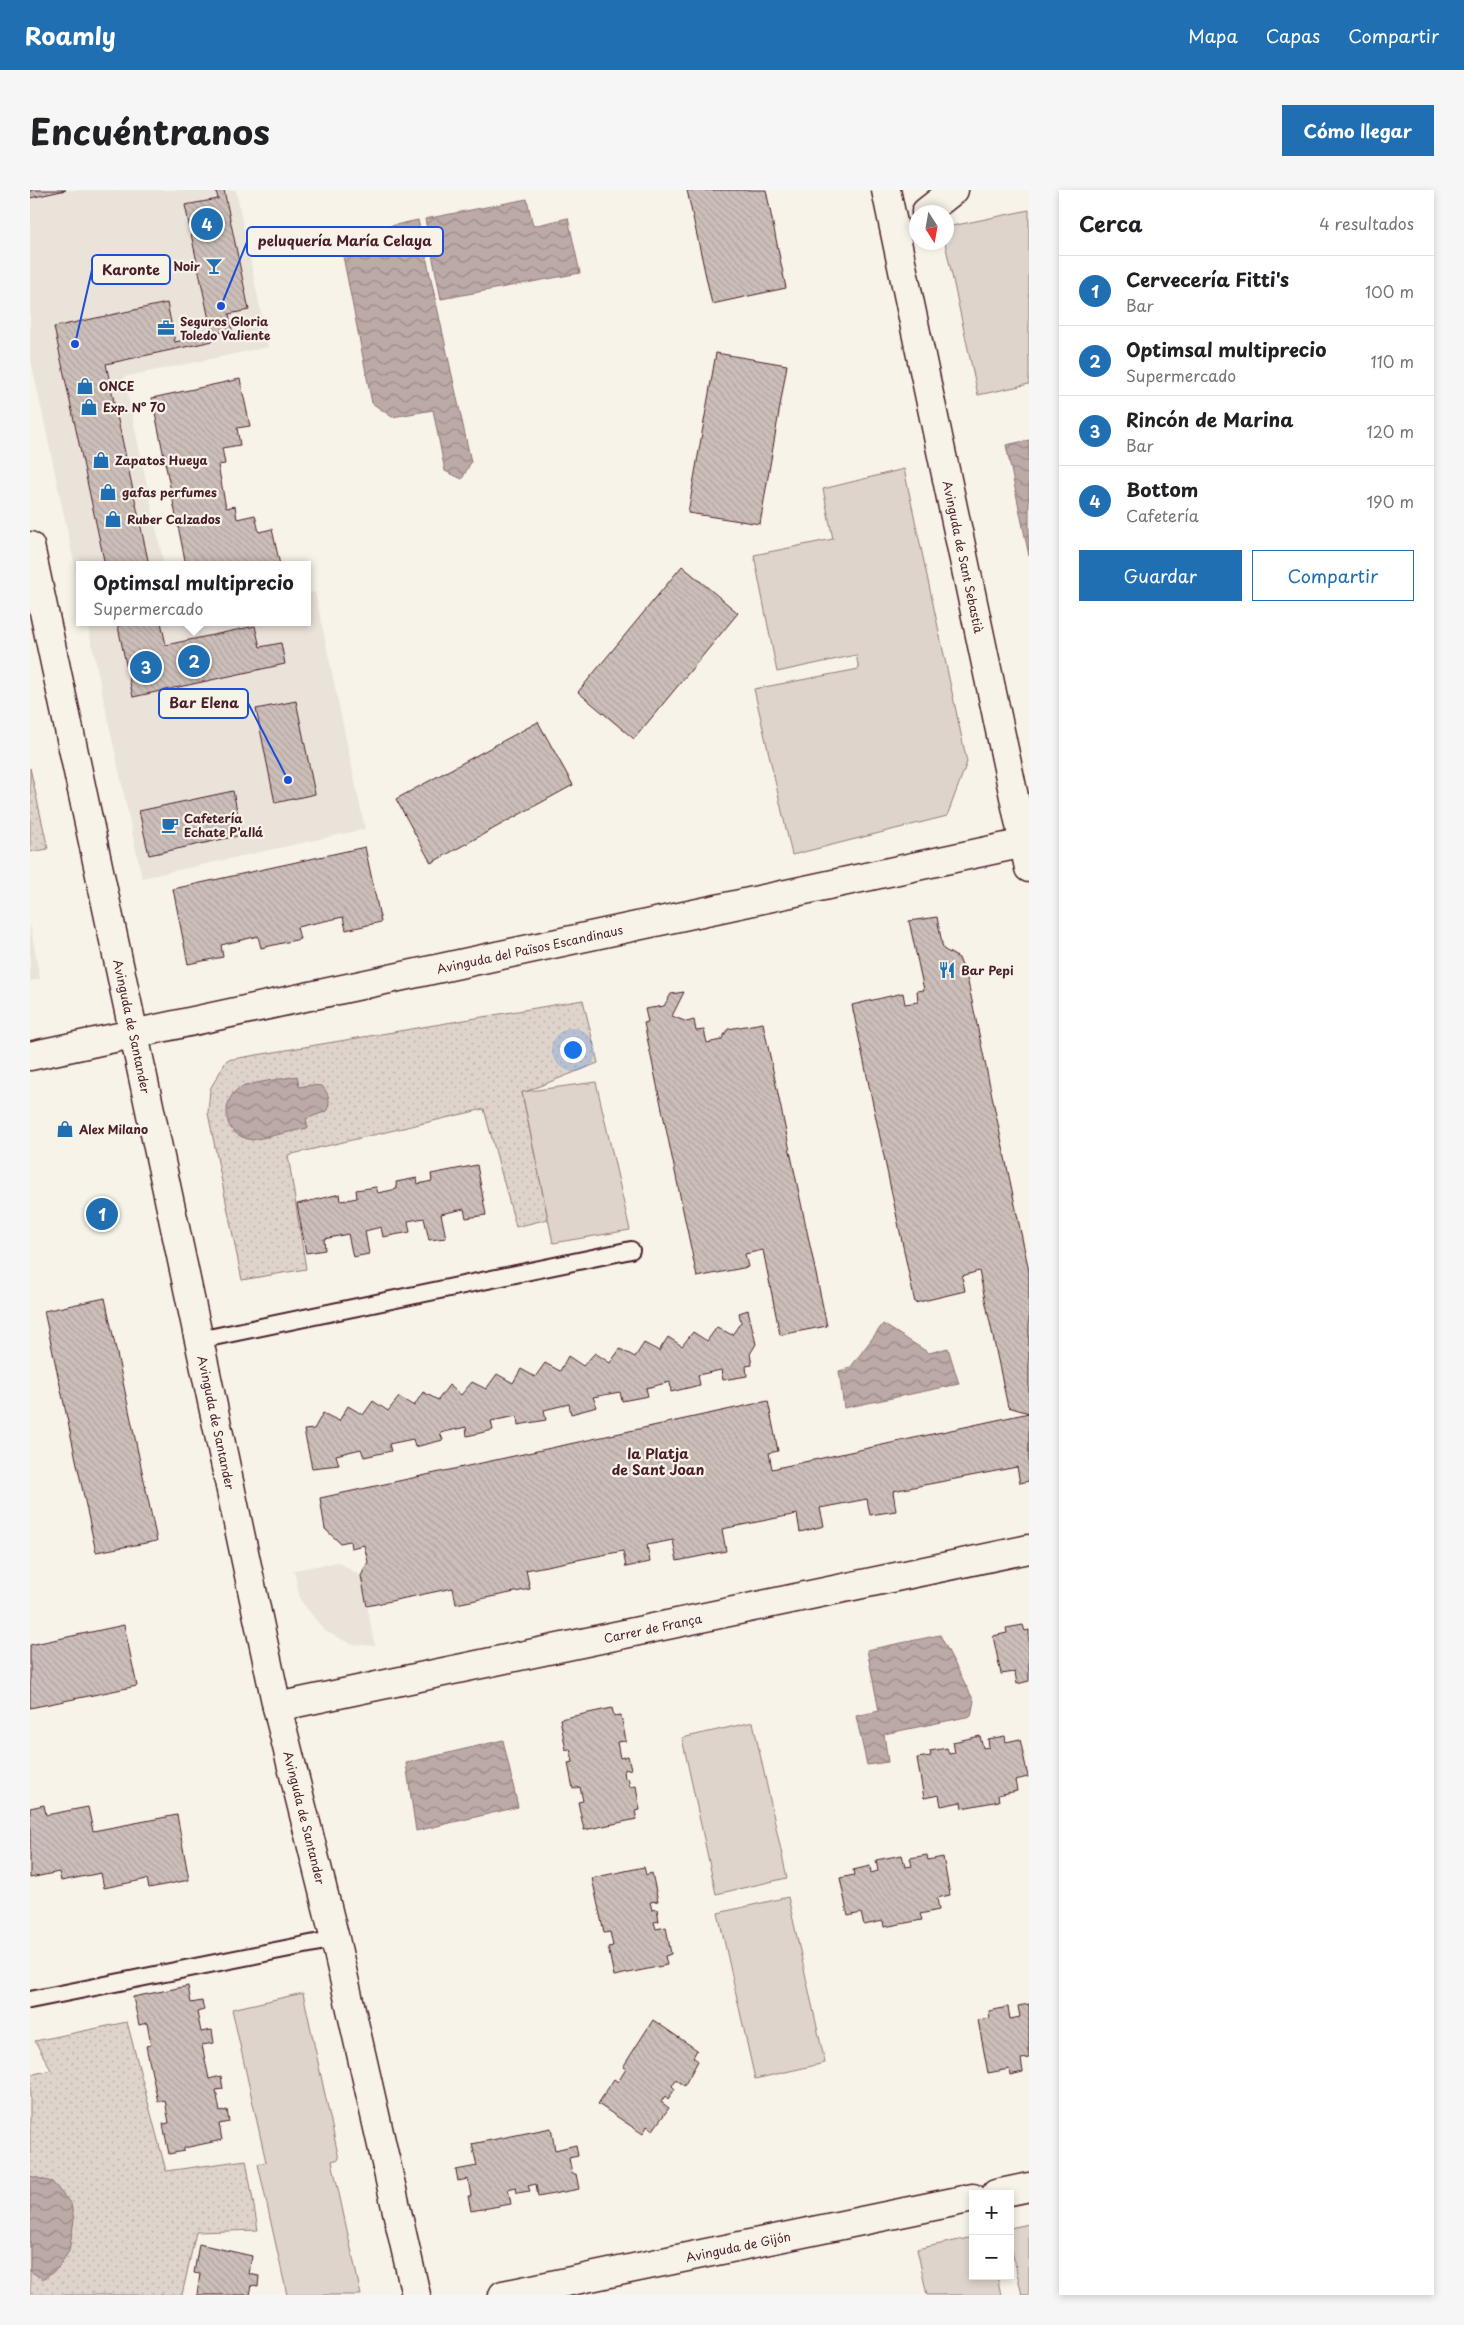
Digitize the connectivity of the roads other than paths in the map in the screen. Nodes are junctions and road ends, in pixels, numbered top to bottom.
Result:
1 (886, 190) edge
2 (954, 190) edge
3 (935, 205) edge
4 (909, 233) edge
5 (899, 246) junction
6 (30, 546) edge
7 (1027, 851) edge
8 (133, 1034) junction
9 (30, 1056) edge
10 (631, 1250) dead end
11 (199, 1340) junction
12 (1029, 1549) edge
13 (277, 1708) junction
14 (335, 1939) junction
15 (30, 2000) edge
16 (1029, 2187) edge
17 (1014, 2190) edge
18 (969, 2199) edge
19 (416, 2295) edge
20 (503, 2295) edge

1 - 5 street, Avinguda de Sant Sebastià
2 - 3 street
4 - 5 street
5 - 7 street, Avinguda de Sant Sebastià
6 - 8 street, Avinguda de Santander
7 - 8 street, Avinguda del Països Escandinaus
8 - 9 street, Avinguda del Països Escandinaus
8 - 11 street, Avinguda de Santander
10 - 11 lane
11 - 13 street, Avinguda de Santander
12 - 13 street, Carrer de França
13 - 14 street, Avinguda de Santander
14 - 15 lane
14 - 19 street, Avinguda de Santander
16 - 17 street
18 - 20 street, Avinguda de Gijón

